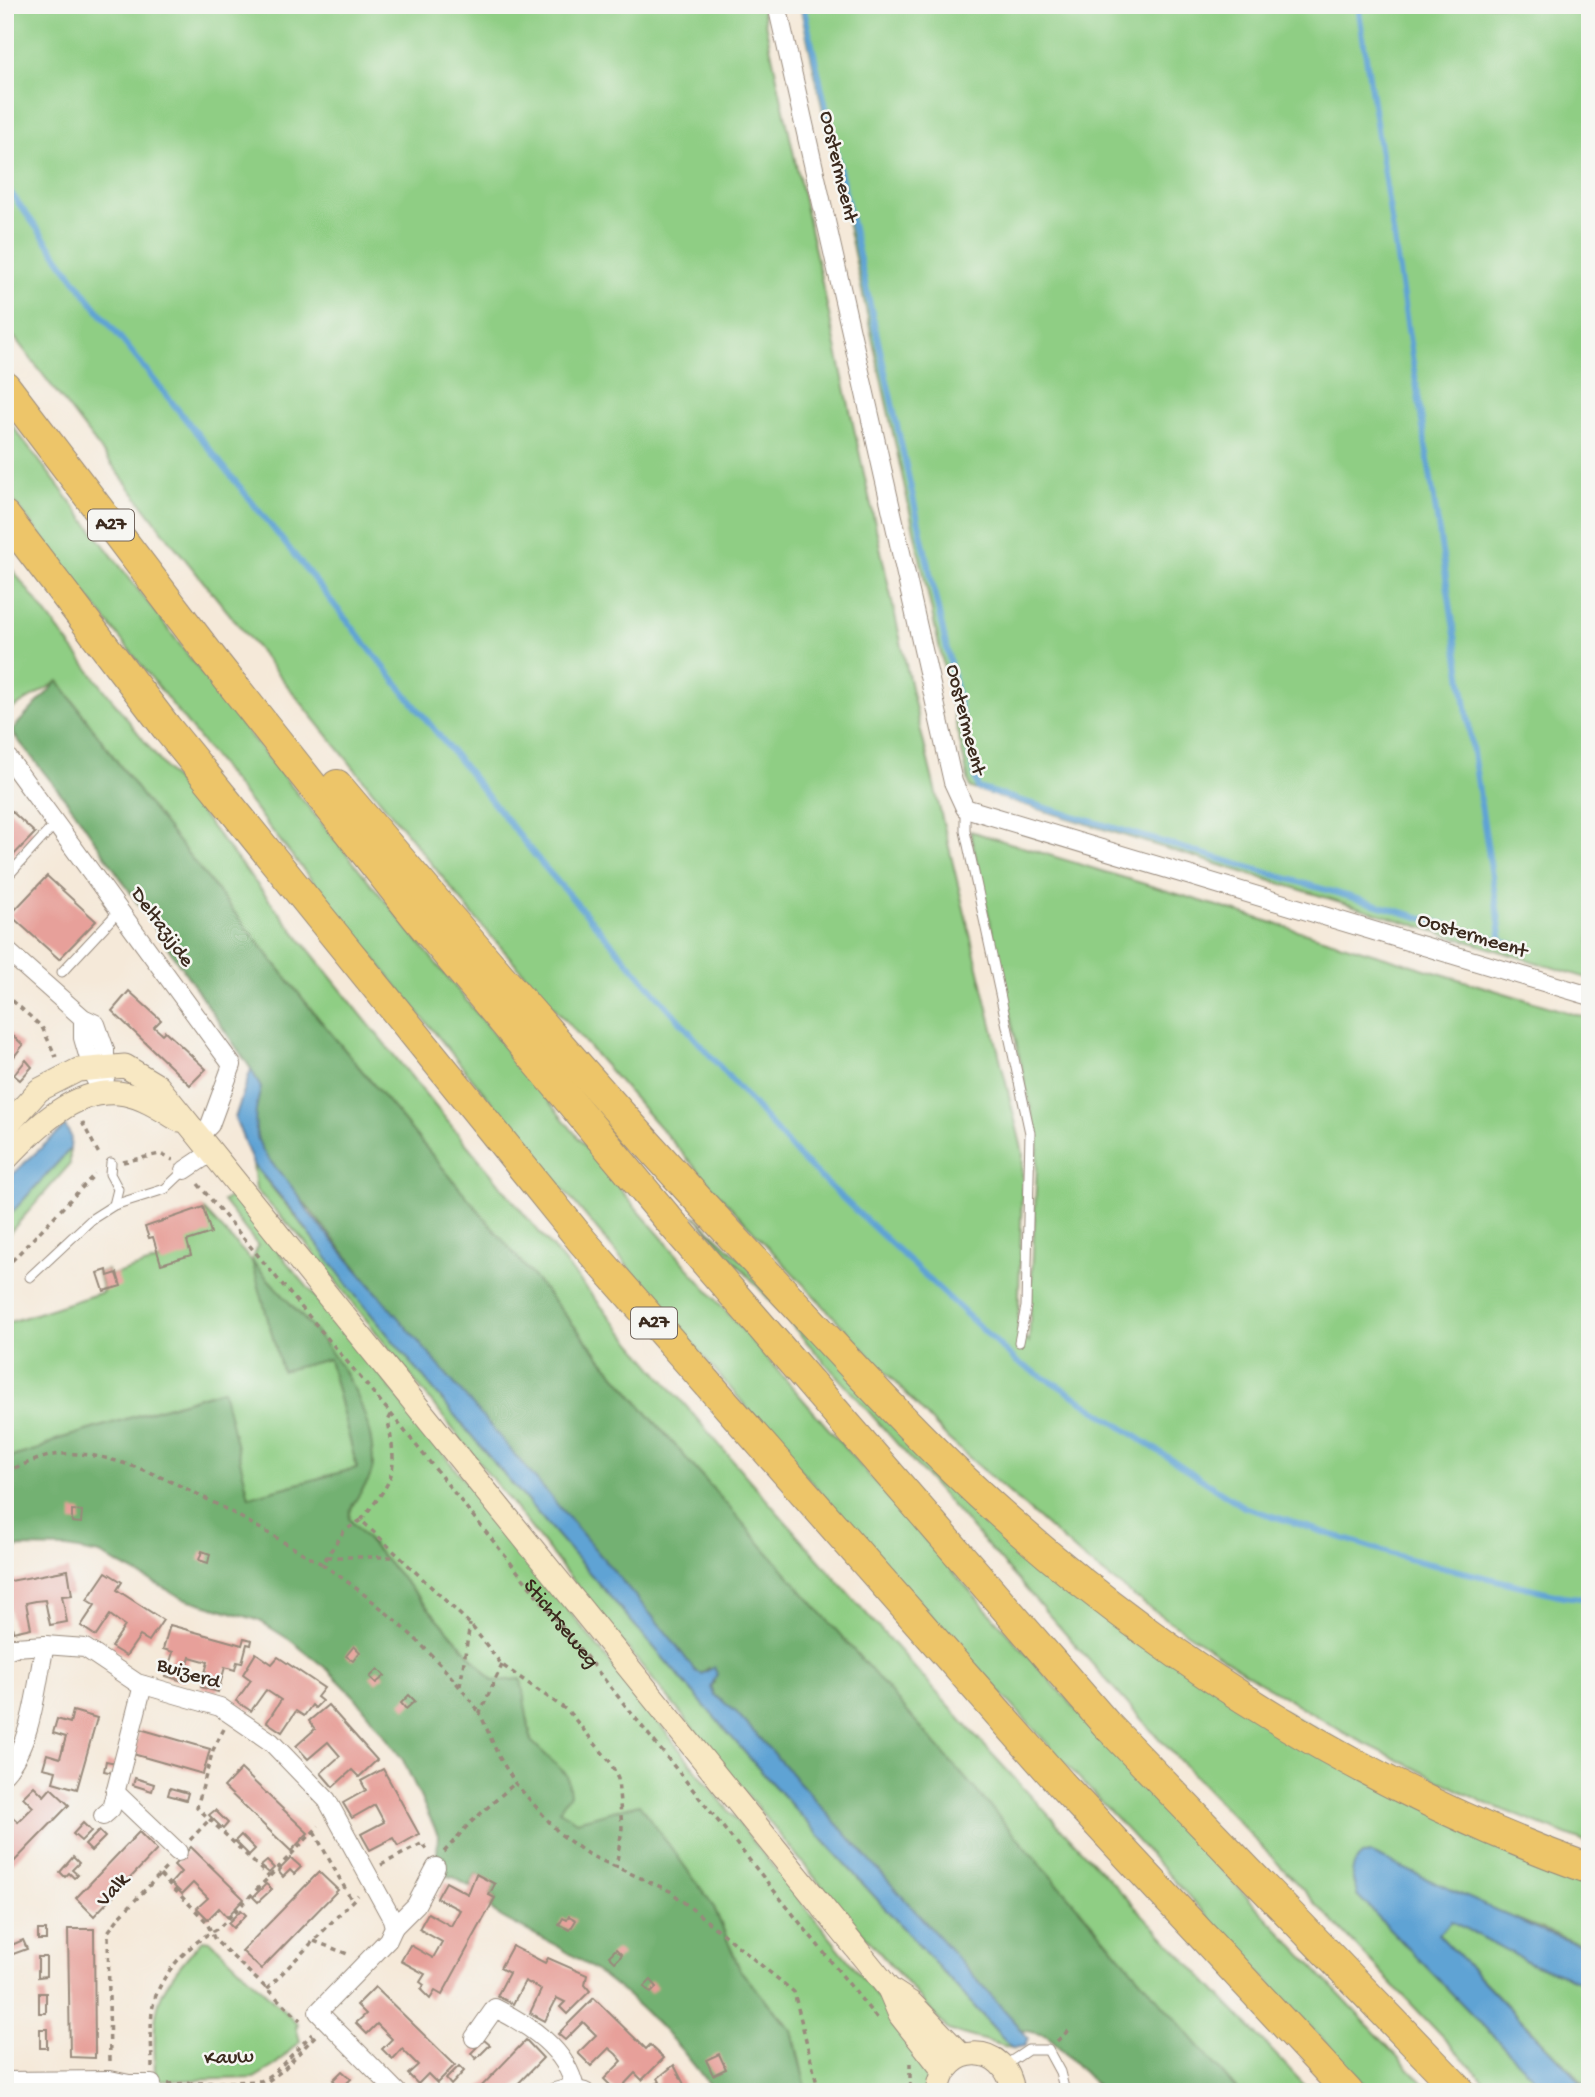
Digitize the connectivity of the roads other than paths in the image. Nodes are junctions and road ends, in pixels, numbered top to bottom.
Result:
1 (777, 5) edge
2 (5, 386) edge
3 (5, 516) edge
4 (217, 665) junction
5 (5, 754) edge
6 (965, 808) junction
7 (56, 823) junction
8 (5, 879) edge
9 (120, 910) junction
10 (5, 949) edge
11 (62, 972) dead end
12 (1590, 996) edge
13 (98, 1066) junction
14 (102, 1095) junction
15 (5, 1128) edge
16 (200, 1138) junction
17 (5, 1160) edge
18 (111, 1163) road end
19 (185, 1170) joint
20 (114, 1205) junction
21 (30, 1277) dead end
22 (1019, 1342) dead end
23 (46, 1645) junction
24 (5, 1651) edge
25 (143, 1685) junction
26 (5, 1773) edge
27 (115, 1792) junction
28 (103, 1816) dead end
29 (178, 1852) road end
30 (436, 1862) road end
31 (1590, 1870) edge
32 (394, 1927) junction
33 (889, 1989) junction
34 (474, 2038) dead end
35 (962, 2056) junction
36 (1004, 2066) junction
37 (5, 2081) edge
38 (941, 2081) edge
39 (152, 2084) road end
40 (129, 2088) edge
41 (390, 2089) edge
42 (580, 2090) edge
43 (555, 2092) edge
44 (1013, 2092) edge
45 (1065, 2092) edge
46 (1348, 2092) edge
47 (1461, 2092) edge

1 - 6 street, Oostermeent
2 - 4 highway, A27
3 - 46 highway, A27
4 - 31 highway, A27
4 - 47 highway, A27
5 - 7 street, Deltazijde
6 - 12 street, Oostermeent
6 - 22 lane
7 - 8 lane
7 - 9 street, Deltazijde
9 - 11 lane
9 - 16 street, Deltazijde
10 - 13 street
13 - 14 street
13 - 15 street
13 - 16 street, Stichtseweg
14 - 16 street, Stichtseweg
14 - 17 street
16 - 19 street
16 - 33 street, Stichtseweg
18 - 20 lane
19 - 20 lane
20 - 21 lane
23 - 24 street, Buizerd
23 - 25 street, Buizerd
23 - 26 street
25 - 27 street
25 - 32 street, Buizerd
27 - 28 street
27 - 29 street
30 - 32 street
32 - 41 street
33 - 35 street, Stichtseweg
33 - 38 street, Stichtseweg
34 - 42 street
35 - 36 street
35 - 38 street
36 - 44 street
36 - 45 lane
37 - 40 street
39 - 40 street
42 - 43 street

